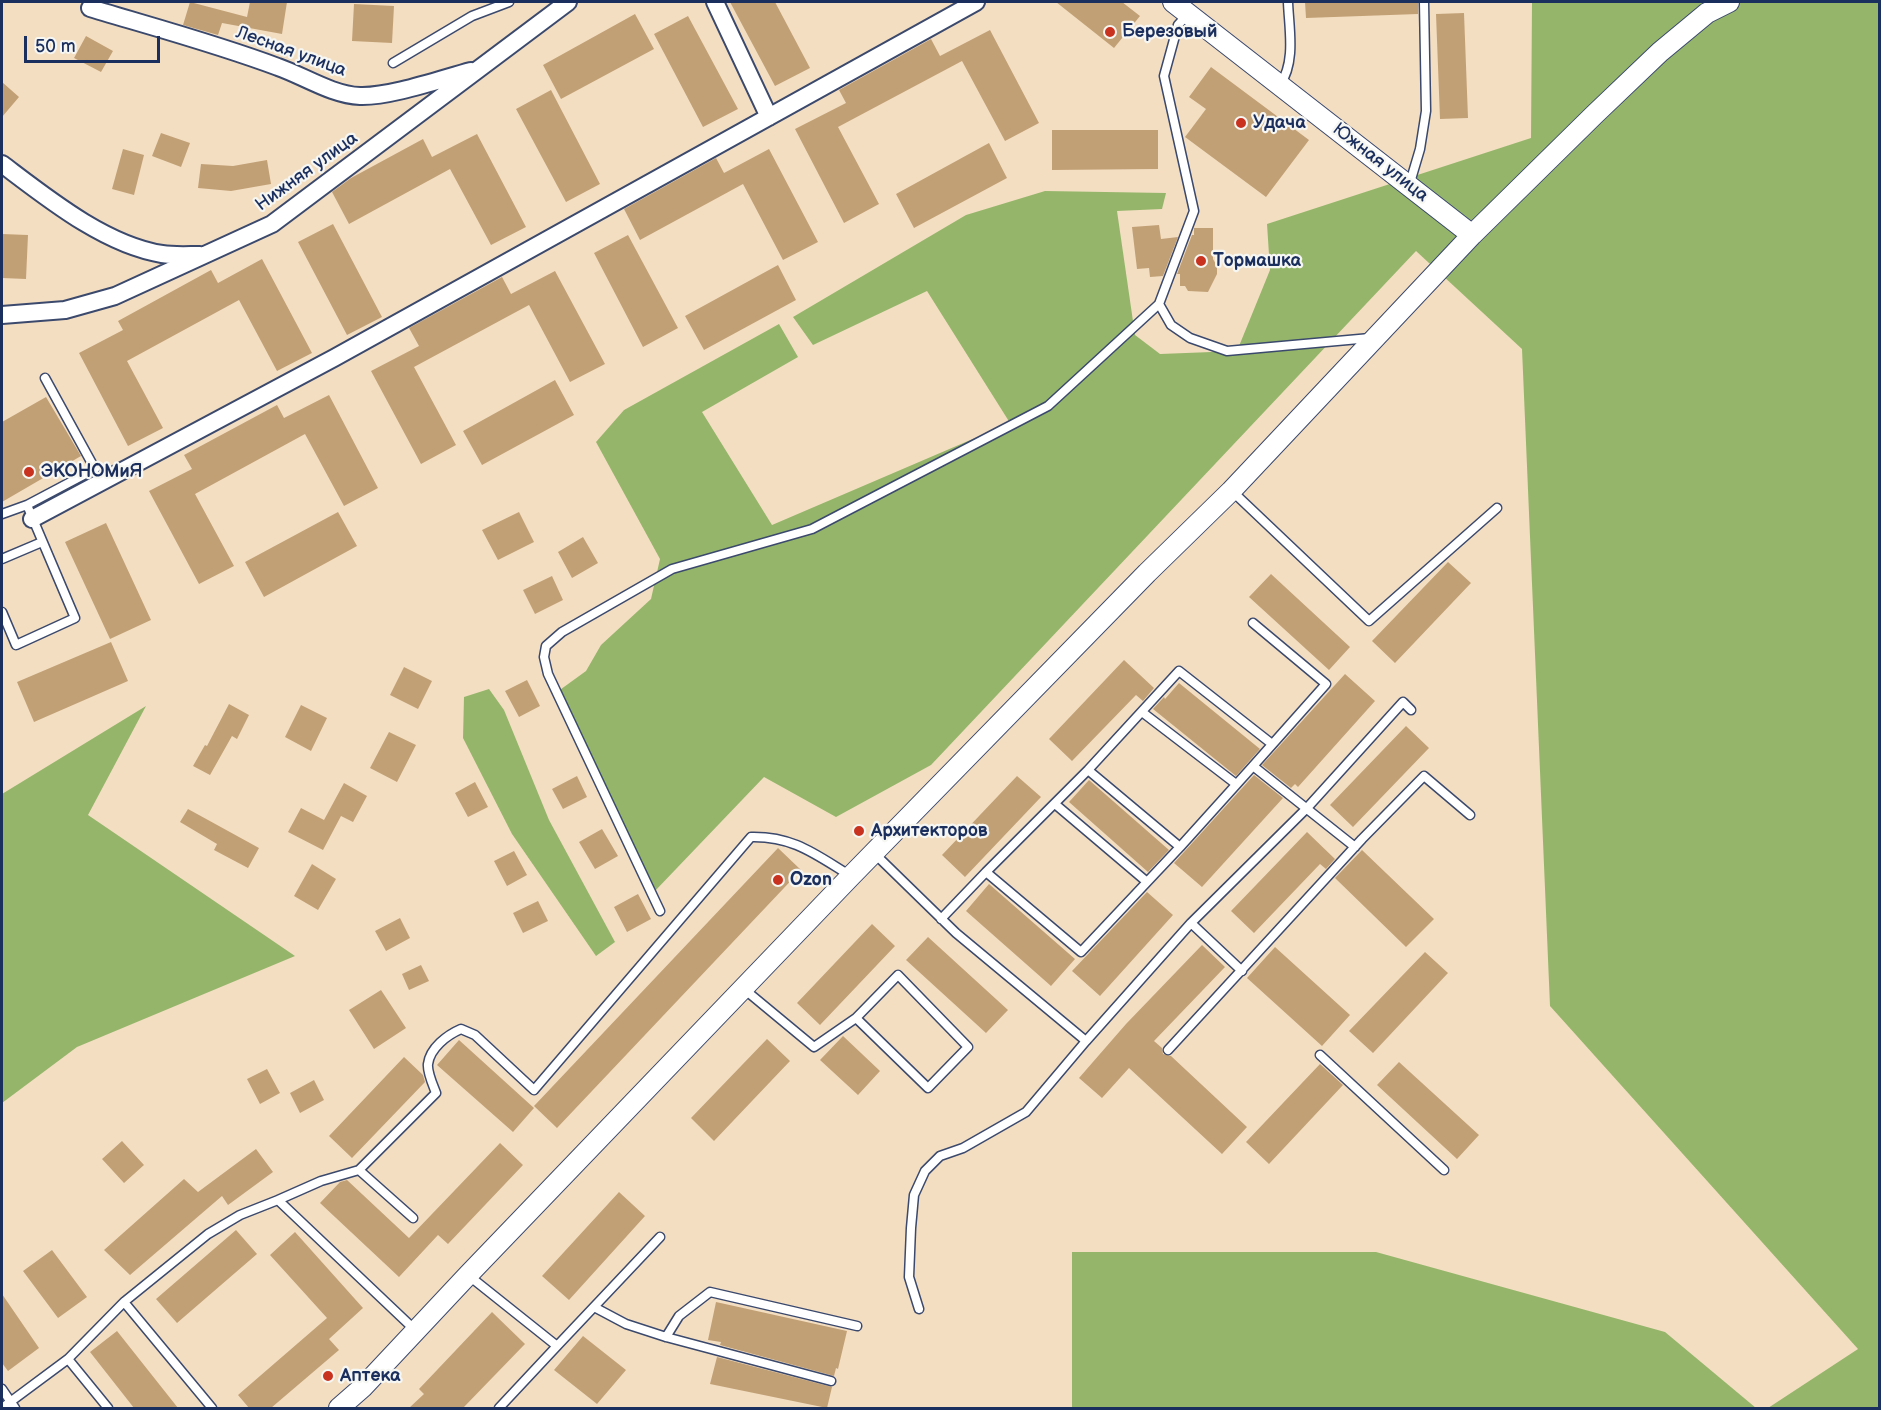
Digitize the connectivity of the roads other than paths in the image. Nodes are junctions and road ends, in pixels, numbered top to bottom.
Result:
1 (509, 2) edge
2 (568, 2) edge
3 (715, 2) edge
4 (976, 2) edge
5 (1288, 2) edge
6 (1424, 2) edge
7 (1729, 2) edge
8 (90, 8) dead end
9 (1181, 8) edge
10 (393, 63) dead end
11 (481, 69) junction
12 (1280, 85) junction
13 (769, 117) junction
14 (2, 164) edge
15 (1409, 186) junction
16 (1472, 235) junction
17 (206, 255) junction
18 (1159, 304) junction
19 (2, 315) edge
20 (1377, 337) junction
21 (45, 378) dead end
22 (1232, 490) junction
23 (1497, 508) dead end
24 (29, 512) junction
25 (2, 514) edge
26 (42, 542) junction
27 (2, 559) edge
28 (2, 612) edge
29 (1253, 623) dead end
30 (1411, 710) dead end
31 (1142, 712) junction
32 (1272, 744) junction
33 (1252, 766) junction
34 (1088, 770) junction
35 (1236, 784) junction
36 (1055, 804) junction
37 (1307, 808) junction
38 (1470, 815) dead end
39 (1355, 846) junction
40 (1180, 847) junction
41 (875, 854) junction
42 (986, 872) junction
43 (851, 876) junction
44 (1147, 882) junction
45 (660, 911) dead end
46 (941, 919) junction
47 (1191, 923) junction
48 (1242, 971) junction
49 (743, 988) junction
50 (856, 1018) junction
51 (1086, 1041) junction
52 (1168, 1050) dead end
53 (1320, 1055) dead end
54 (359, 1170) junction
55 (1444, 1170) dead end
56 (278, 1200) junction
57 (414, 1218) dead end
58 (660, 1237) dead end
59 (468, 1275) junction
60 (124, 1302) junction
61 (594, 1307) junction
62 (919, 1309) dead end
63 (857, 1326) dead end
64 (415, 1330) junction
65 (666, 1337) junction
66 (557, 1346) junction
67 (68, 1359) junction
68 (831, 1381) dead end
69 (2, 1389) edge
70 (12, 1405) edge
71 (2, 1408) edge
72 (108, 1408) edge
73 (212, 1408) edge
74 (339, 1408) edge
75 (499, 1408) edge

1 - 10 lane
2 - 11 street, Нижняя улица
3 - 13 street
4 - 13 street
5 - 12 lane
6 - 15 lane
7 - 16 street
8 - 11 street, Лесная улица
9 - 12 street, Южная улица
9 - 18 lane
11 - 17 street, Нижняя улица
12 - 15 street, Южная улица
13 - 24 street
14 - 17 street
15 - 16 street, Южная улица
16 - 20 street
17 - 19 street, Нижняя улица
18 - 20 lane
18 - 45 lane
20 - 22 street
21 - 24 lane
22 - 23 lane
22 - 41 street
24 - 25 lane
24 - 26 lane
26 - 27 lane
26 - 28 lane
29 - 32 lane
30 - 37 lane
31 - 32 lane
31 - 34 lane
31 - 35 lane
32 - 33 lane
33 - 35 lane
33 - 37 lane
34 - 36 lane
34 - 40 lane
35 - 40 lane
36 - 42 lane
36 - 44 lane
37 - 39 lane
37 - 47 lane
38 - 39 lane
39 - 48 lane
40 - 44 lane
41 - 43 street
41 - 46 lane
42 - 44 lane
42 - 46 lane
43 - 49 street
43 - 54 lane
46 - 51 lane
47 - 48 lane
47 - 51 lane
48 - 52 lane
49 - 50 lane
49 - 59 street
50 - 50 lane
51 - 62 lane
53 - 55 lane
54 - 56 lane
54 - 57 lane
56 - 60 lane
56 - 64 lane
58 - 61 lane
59 - 64 street
59 - 66 lane
60 - 67 lane
60 - 73 lane
61 - 65 lane
61 - 66 lane
63 - 65 lane
64 - 74 street
65 - 68 lane
66 - 75 lane
67 - 70 lane
67 - 72 lane
69 - 70 lane
70 - 71 lane

